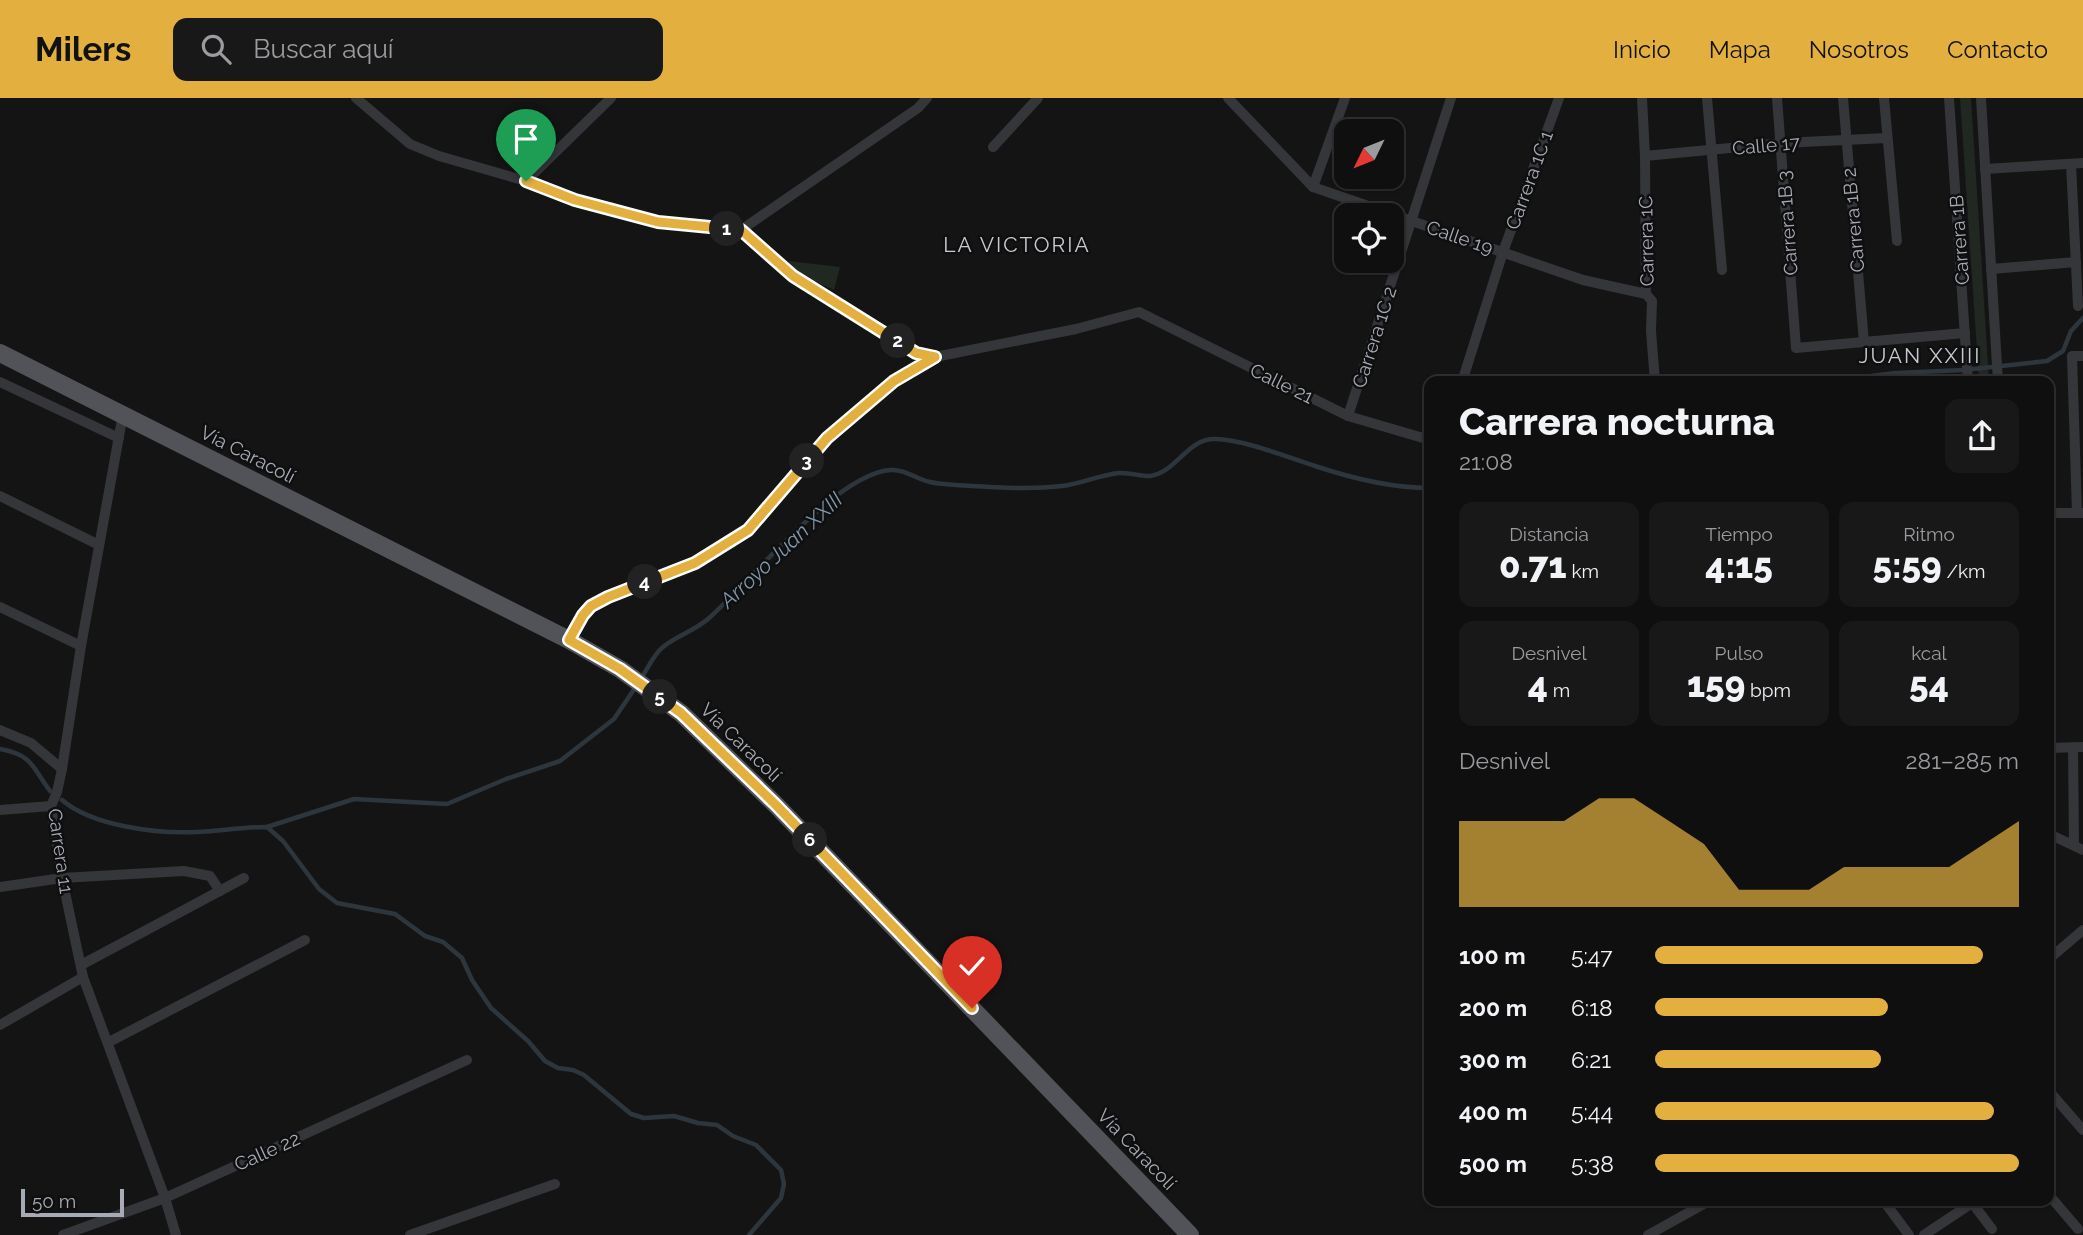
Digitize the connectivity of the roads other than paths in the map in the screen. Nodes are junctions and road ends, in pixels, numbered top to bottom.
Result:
1 (356, 98) edge
2 (611, 98) edge
3 (927, 98) edge
4 (1038, 98) edge
5 (1228, 98) edge
6 (1345, 98) edge
7 (1451, 98) edge
8 (1559, 98) edge
9 (1642, 98) edge
10 (1707, 98) edge
11 (1777, 98) edge
12 (1843, 98) edge
13 (1884, 98) edge
14 (1949, 98) edge
15 (1981, 98) edge
16 (1887, 138) junction
17 (1845, 141) junction
18 (1782, 143) junction
19 (993, 147) dead end
20 (1713, 150) junction
21 (1645, 156) junction
22 (2077, 163) edge
23 (1985, 169) junction
24 (526, 181) junction
25 (1313, 187) junction
26 (1410, 220) junction
27 (741, 230) junction
28 (1897, 241) dead end
29 (1503, 252) junction
30 (2076, 262) junction
31 (1991, 269) junction
32 (1722, 270) dead end
33 (1646, 293) junction
34 (2078, 306) dead end
35 (1965, 333) junction
36 (1864, 342) junction
37 (0, 353) edge
38 (2078, 356) edge
39 (935, 357) junction
40 (1997, 371) edge
41 (1968, 374) edge
42 (1464, 376) edge
43 (1655, 376) edge
44 (0, 382) edge
45 (123, 415) junction
46 (1348, 416) junction
47 (2079, 428) edge
48 (119, 438) junction
49 (1424, 438) edge
50 (0, 496) edge
51 (2054, 513) edge
52 (2080, 513) edge
53 (99, 545) junction
54 (0, 607) edge
55 (569, 640) junction
56 (81, 646) junction
57 (0, 730) edge
58 (2078, 747) edge
59 (2054, 748) edge
60 (62, 769) junction
61 (53, 800) junction
62 (0, 810) edge
63 (2054, 836) edge
64 (2079, 847) edge
65 (62, 878) junction
66 (244, 878) dead end
67 (0, 887) edge
68 (220, 891) junction
69 (2083, 930) edge
70 (305, 940) dead end
71 (2054, 955) edge
72 (82, 971) junction
73 (0, 1025) edge
74 (109, 1042) junction
75 (467, 1060) dead end
76 (2054, 1097) edge
77 (2083, 1130) edge
78 (555, 1184) dead end
79 (165, 1198) junction
80 (2054, 1201) edge
81 (1700, 1206) edge
82 (1888, 1206) edge
83 (1965, 1206) edge
84 (1974, 1206) edge
85 (1992, 1229) dead end
86 (2078, 1229) dead end
87 (63, 1235) edge
88 (176, 1235) edge
89 (410, 1235) edge
90 (1190, 1235) edge
91 (1648, 1235) edge
92 (1909, 1235) edge
93 (1924, 1235) edge

1 - 24 street
2 - 24 street
3 - 27 street
4 - 19 street
5 - 25 street, Calle 19
6 - 25 street
7 - 26 street, Carrera 1C 2
8 - 29 street, Carrera 1C 1
9 - 21 street, Carrera 1C
10 - 20 street
11 - 18 street, Carrera 1B 3
12 - 17 street, Carrera 1B 2
13 - 16 street
14 - 35 street, Carrera 1B
15 - 23 street, Carrera 1B
16 - 17 street, Calle 17
16 - 28 street
17 - 18 street, Calle 17
17 - 36 street, Carrera 1B 2
18 - 20 street, Calle 17
18 - 36 street, Carrera 1B 3
20 - 21 street, Calle 17
20 - 32 street
21 - 33 street, Carrera 1C
22 - 23 street
22 - 30 street
23 - 31 street, Carrera 1B
24 - 27 street
25 - 26 street, Calle 19
26 - 29 street, Calle 19
26 - 46 street, Carrera 1C 2
27 - 39 street
29 - 33 street, Calle 19
29 - 42 street, Carrera 1C 1
30 - 31 street
30 - 34 street
31 - 40 street, Carrera 1B
33 - 43 street, Carrera 1C
35 - 36 street
35 - 41 street, Carrera 1B
37 - 45 main road, Vía Caracolí
38 - 47 street
39 - 46 street, Calle 21
39 - 55 street
44 - 48 street
45 - 48 street, Carrera 11
45 - 55 main road, Vía Caracolí
46 - 49 street, Calle 21
47 - 52 street
48 - 53 street, Carrera 11
50 - 53 street
51 - 52 street
53 - 56 street, Carrera 11
54 - 56 street
55 - 90 main road, Vía Caracolí
56 - 60 street, Carrera 11
57 - 60 street
58 - 59 street
58 - 64 street
60 - 61 street, Carrera 11
61 - 62 street
61 - 65 street, Carrera 11
63 - 64 street
65 - 67 street
65 - 68 street
65 - 72 street, Carrera 11
66 - 68 street
68 - 72 street
69 - 71 street
70 - 74 street
72 - 73 street
72 - 74 street, Carrera 11
74 - 79 street, Carrera 11
75 - 79 street, Calle 22
76 - 77 street
78 - 89 street
79 - 87 street, Calle 22
79 - 88 street, Carrera 11
80 - 86 street
81 - 91 street
82 - 92 street
83 - 93 street
84 - 85 street

